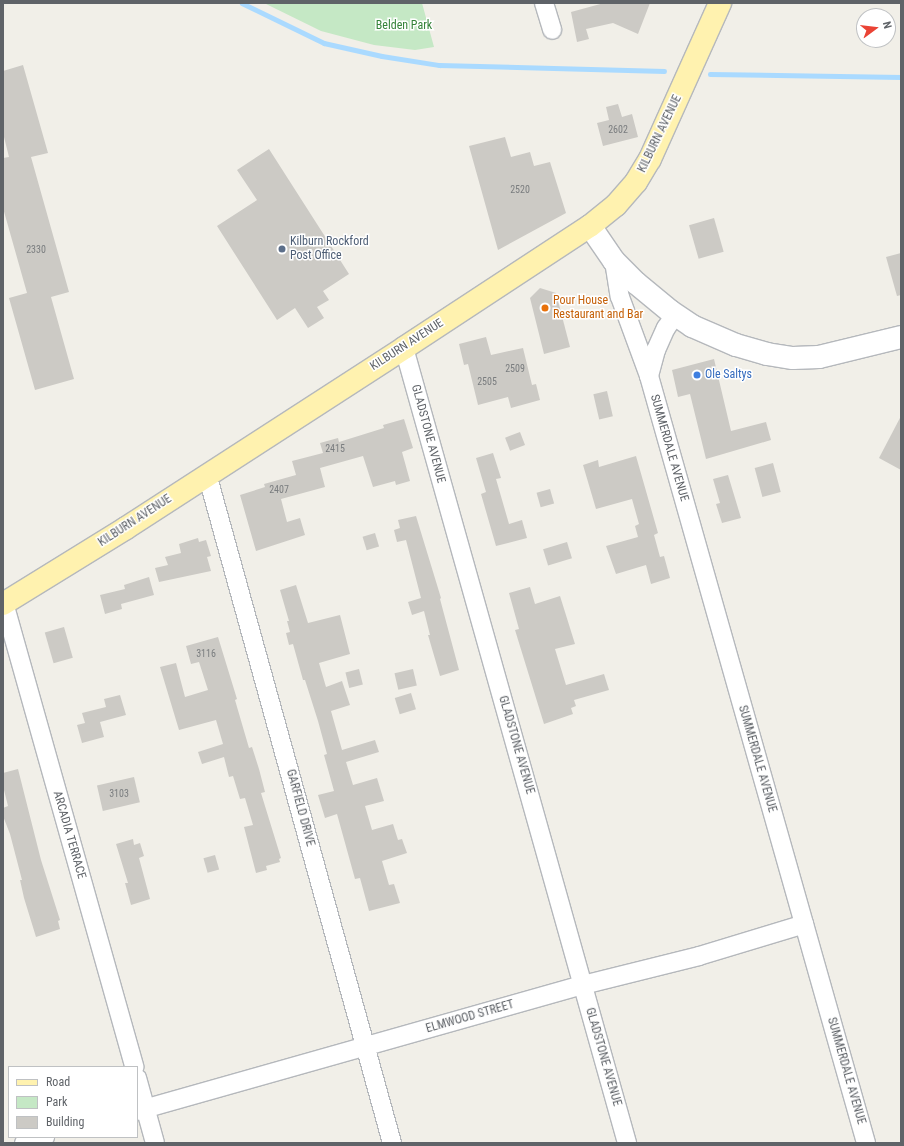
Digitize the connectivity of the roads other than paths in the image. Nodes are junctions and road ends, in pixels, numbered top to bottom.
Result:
1 (544, 3) edge
2 (720, 3) edge
3 (552, 30) dead end
4 (590, 226) junction
5 (614, 261) junction
6 (675, 315) junction
7 (901, 337) edge
8 (404, 348) junction
9 (649, 376) junction
10 (207, 474) junction
11 (4, 603) edge
12 (804, 924) junction
13 (583, 985) junction
14 (365, 1046) junction
15 (134, 1066) edge
16 (138, 1086) edge
17 (141, 1110) edge
18 (42, 1138) edge
19 (24, 1143) edge
20 (155, 1143) edge
21 (392, 1143) edge
22 (627, 1143) edge
23 (866, 1143) edge

1 - 3 street
2 - 4 main road, KILBURN AVENUE
4 - 5 street
4 - 8 main road, KILBURN AVENUE
5 - 6 street
5 - 9 street, SUMMERDALE AVENUE
6 - 7 street
6 - 9 street
8 - 10 main road, KILBURN AVENUE
8 - 13 street, GLADSTONE AVENUE
9 - 12 street, SUMMERDALE AVENUE
10 - 11 main road, KILBURN AVENUE
10 - 14 street, GARFIELD DRIVE
11 - 15 street, ARCADIA TERRACE
12 - 13 street, ELMWOOD STREET
12 - 23 street, SUMMERDALE AVENUE
13 - 14 street, ELMWOOD STREET
13 - 22 street, GLADSTONE AVENUE
14 - 17 street, ELMWOOD STREET
14 - 21 street, GARFIELD DRIVE
16 - 17 street
17 - 20 street
18 - 19 street

